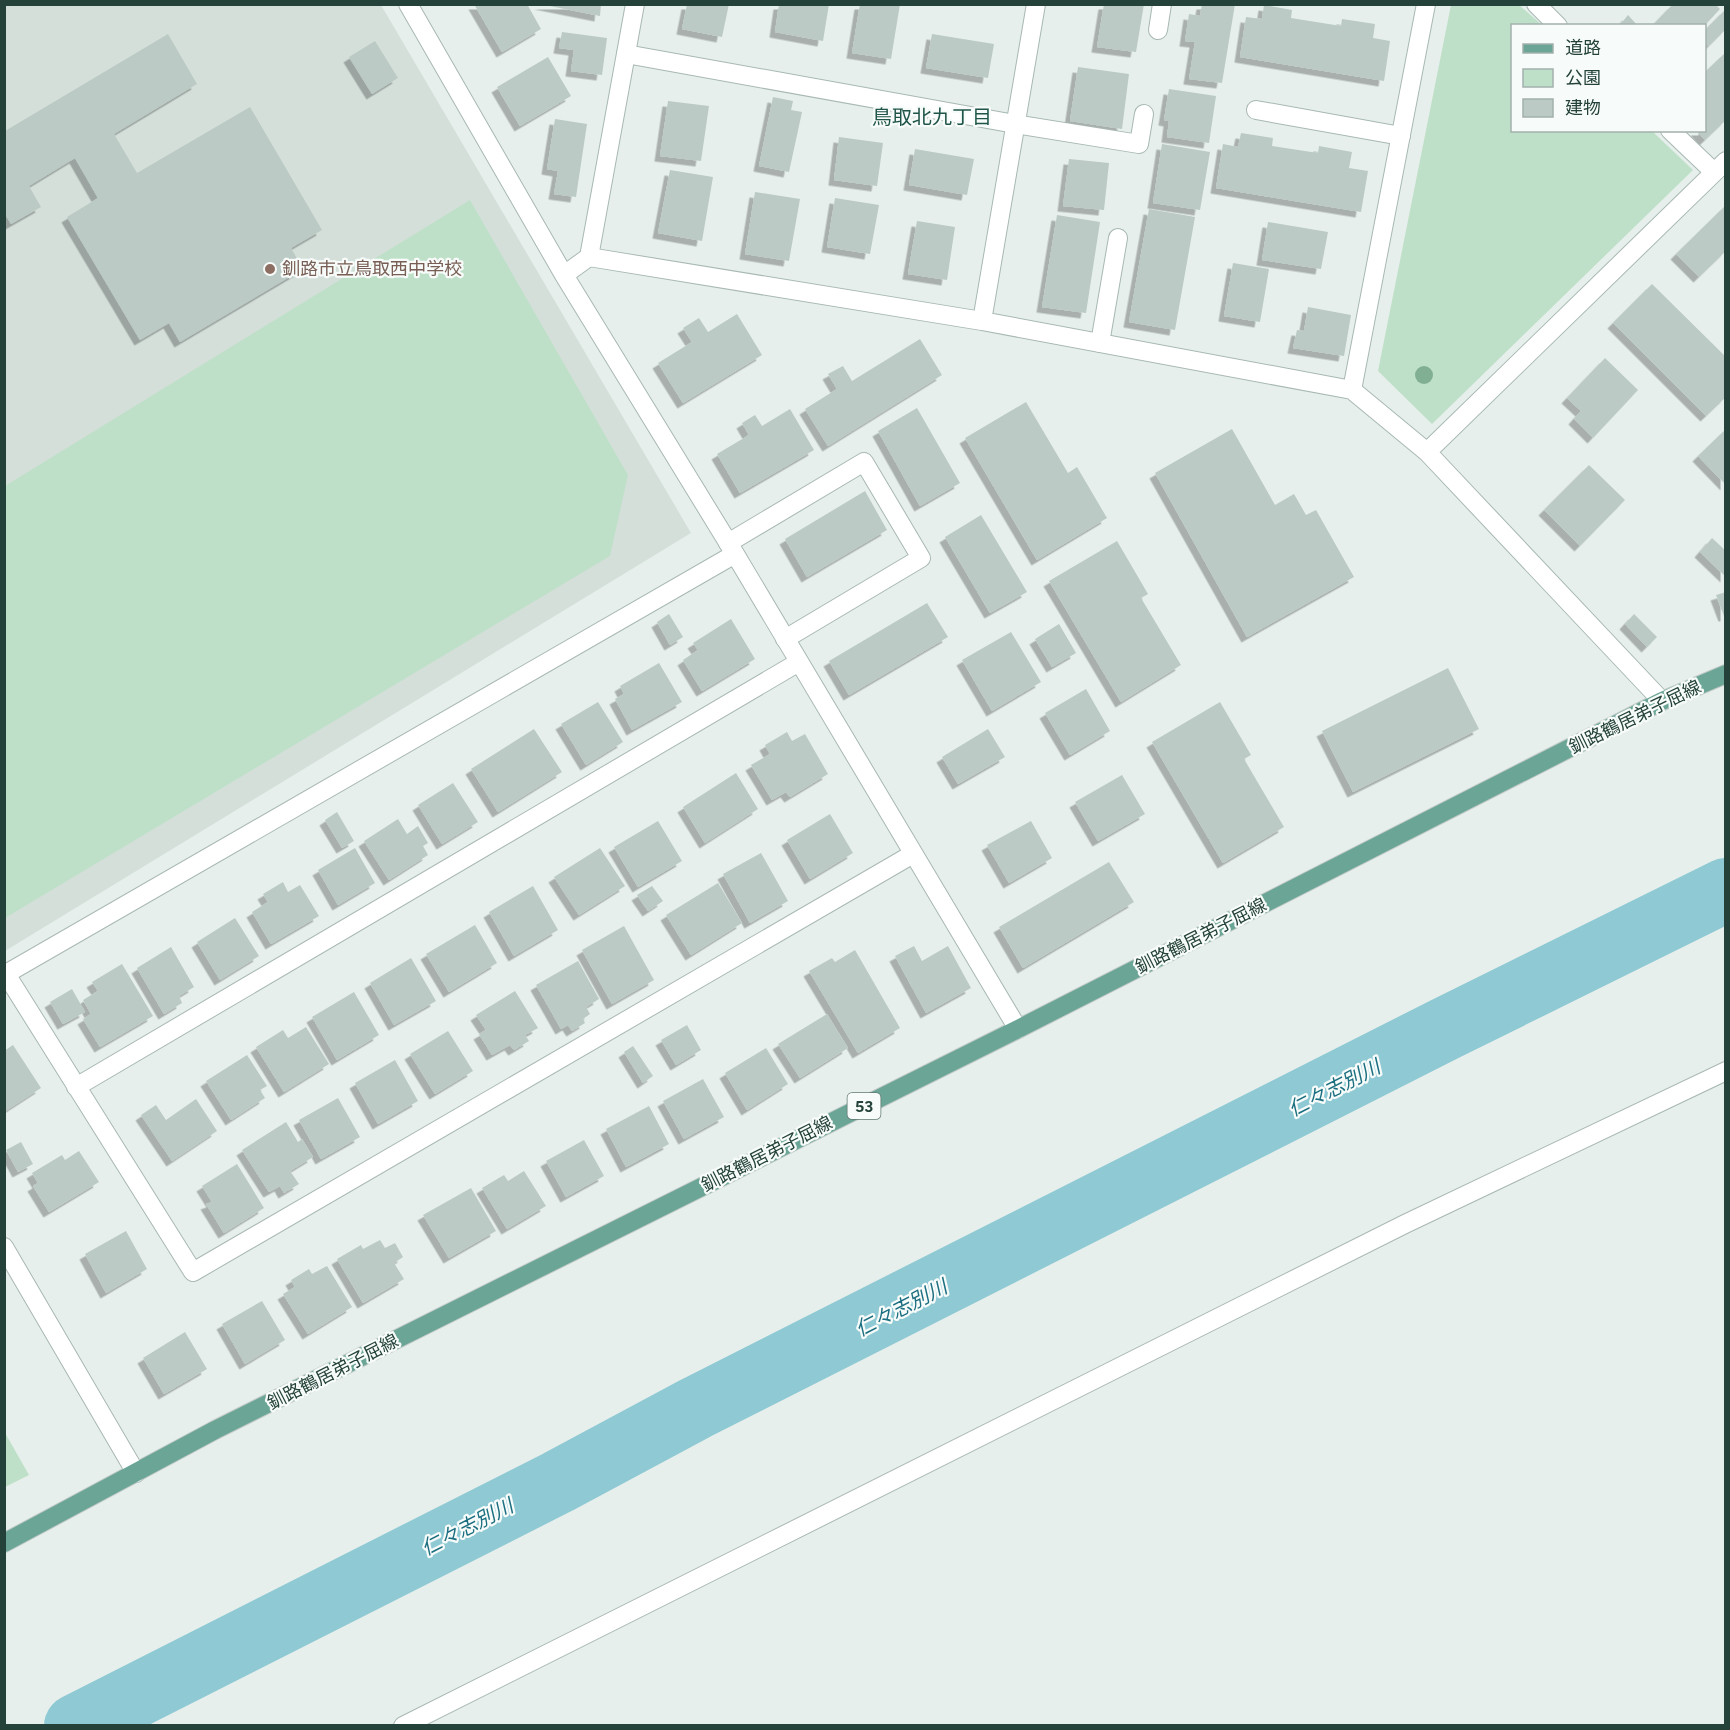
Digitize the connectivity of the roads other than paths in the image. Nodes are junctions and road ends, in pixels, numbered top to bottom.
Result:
1 (408, 4) edge
2 (635, 4) edge
3 (1036, 4) edge
4 (1162, 4) edge
5 (1426, 4) edge
6 (1536, 4) edge
7 (1556, 24) edge
8 (1158, 30) dead end
9 (626, 54) junction
10 (1256, 110) dead end
11 (1144, 114) dead end
12 (1015, 124) junction
13 (1673, 132) edge
14 (1401, 136) junction
15 (1720, 167) edge
16 (1118, 238) dead end
17 (589, 257) junction
18 (564, 275) junction
19 (982, 321) junction
20 (1100, 343) junction
21 (1352, 390) junction
22 (1427, 453) junction
23 (731, 548) junction
24 (785, 639) junction
25 (799, 662) junction
26 (1725, 674) edge
27 (1662, 701) junction
28 (913, 854) junction
29 (5, 975) edge
30 (1018, 1029) junction
31 (1725, 1071) edge
32 (76, 1088) junction
33 (4, 1247) edge
34 (136, 1473) junction
35 (4, 1543) edge
36 (403, 1725) edge

1 - 18 street
2 - 9 street
3 - 12 street
4 - 8 street
5 - 14 street
6 - 7 street
9 - 12 street
9 - 17 street
10 - 14 street
11 - 12 street
12 - 19 street
13 - 15 street
14 - 21 street
15 - 22 street
16 - 20 street
17 - 18 street
17 - 19 street
18 - 23 street
19 - 20 street
20 - 21 street
21 - 22 street
22 - 27 street
23 - 24 street
23 - 24 street
23 - 29 street
24 - 25 street
25 - 28 street
25 - 32 street
26 - 27 main road, 釧路鶴居弟子屈線 / 53
27 - 30 main road, 釧路鶴居弟子屈線 / 53
28 - 30 street
28 - 32 street
29 - 32 street
30 - 34 main road, 釧路鶴居弟子屈線 / 53
31 - 36 street
33 - 34 street
34 - 35 main road, 釧路鶴居弟子屈線 / 53

